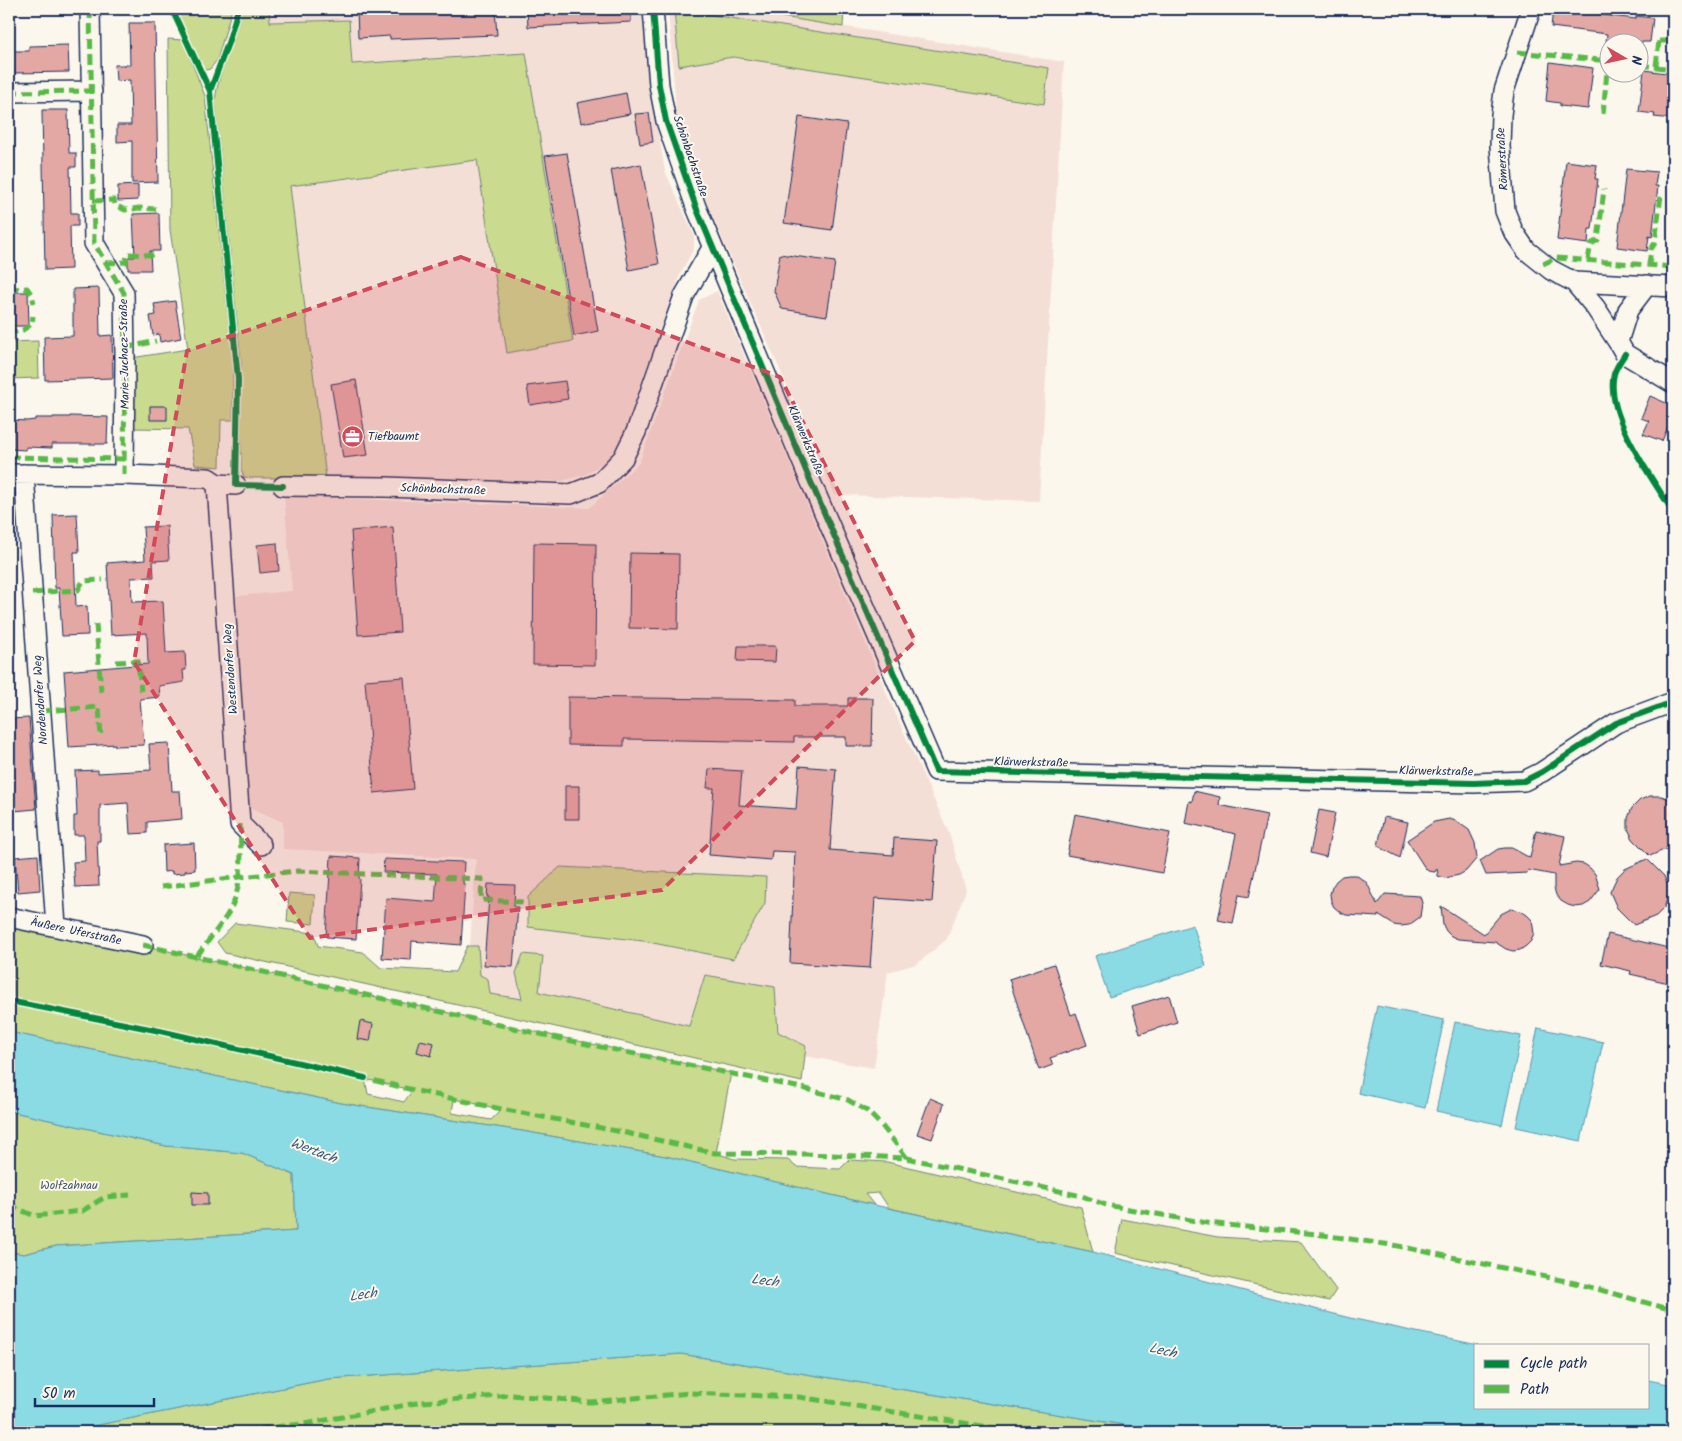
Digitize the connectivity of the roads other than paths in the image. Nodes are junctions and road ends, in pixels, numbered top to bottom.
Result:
1 (90, 9) edge
2 (653, 9) edge
3 (1531, 9) edge
4 (92, 91) junction
5 (9, 92) edge
6 (712, 248) junction
7 (1574, 282) junction
8 (1647, 285) junction
9 (1673, 287) edge
10 (1618, 342) junction
11 (1673, 383) edge
12 (16, 474) edge
13 (124, 475) junction
14 (217, 484) junction
15 (236, 486) dead end
16 (283, 486) dead end
17 (1673, 702) edge
18 (261, 845) dead end
19 (9, 917) edge
20 (56, 926) junction
21 (143, 945) dead end

1 - 4 street, Marie-Juchacz-Straße
2 - 6 street, Schönbachstraße
3 - 7 street, Römerstraße
4 - 5 street
4 - 13 street, Marie-Juchacz-Straße
6 - 16 street, Schönbachstraße
6 - 17 street, Klärwerkstraße
7 - 8 street, Römerstraße
7 - 10 street, Römerstraße
8 - 9 street, Römerstraße
8 - 10 street
10 - 11 street, Römerstraße
12 - 13 street
12 - 20 street, Nordendorfer Weg
13 - 14 street
14 - 15 street
14 - 18 street, Westendorfer Weg
19 - 20 street, Äußere Uferstraße
20 - 21 street, Äußere Uferstraße

